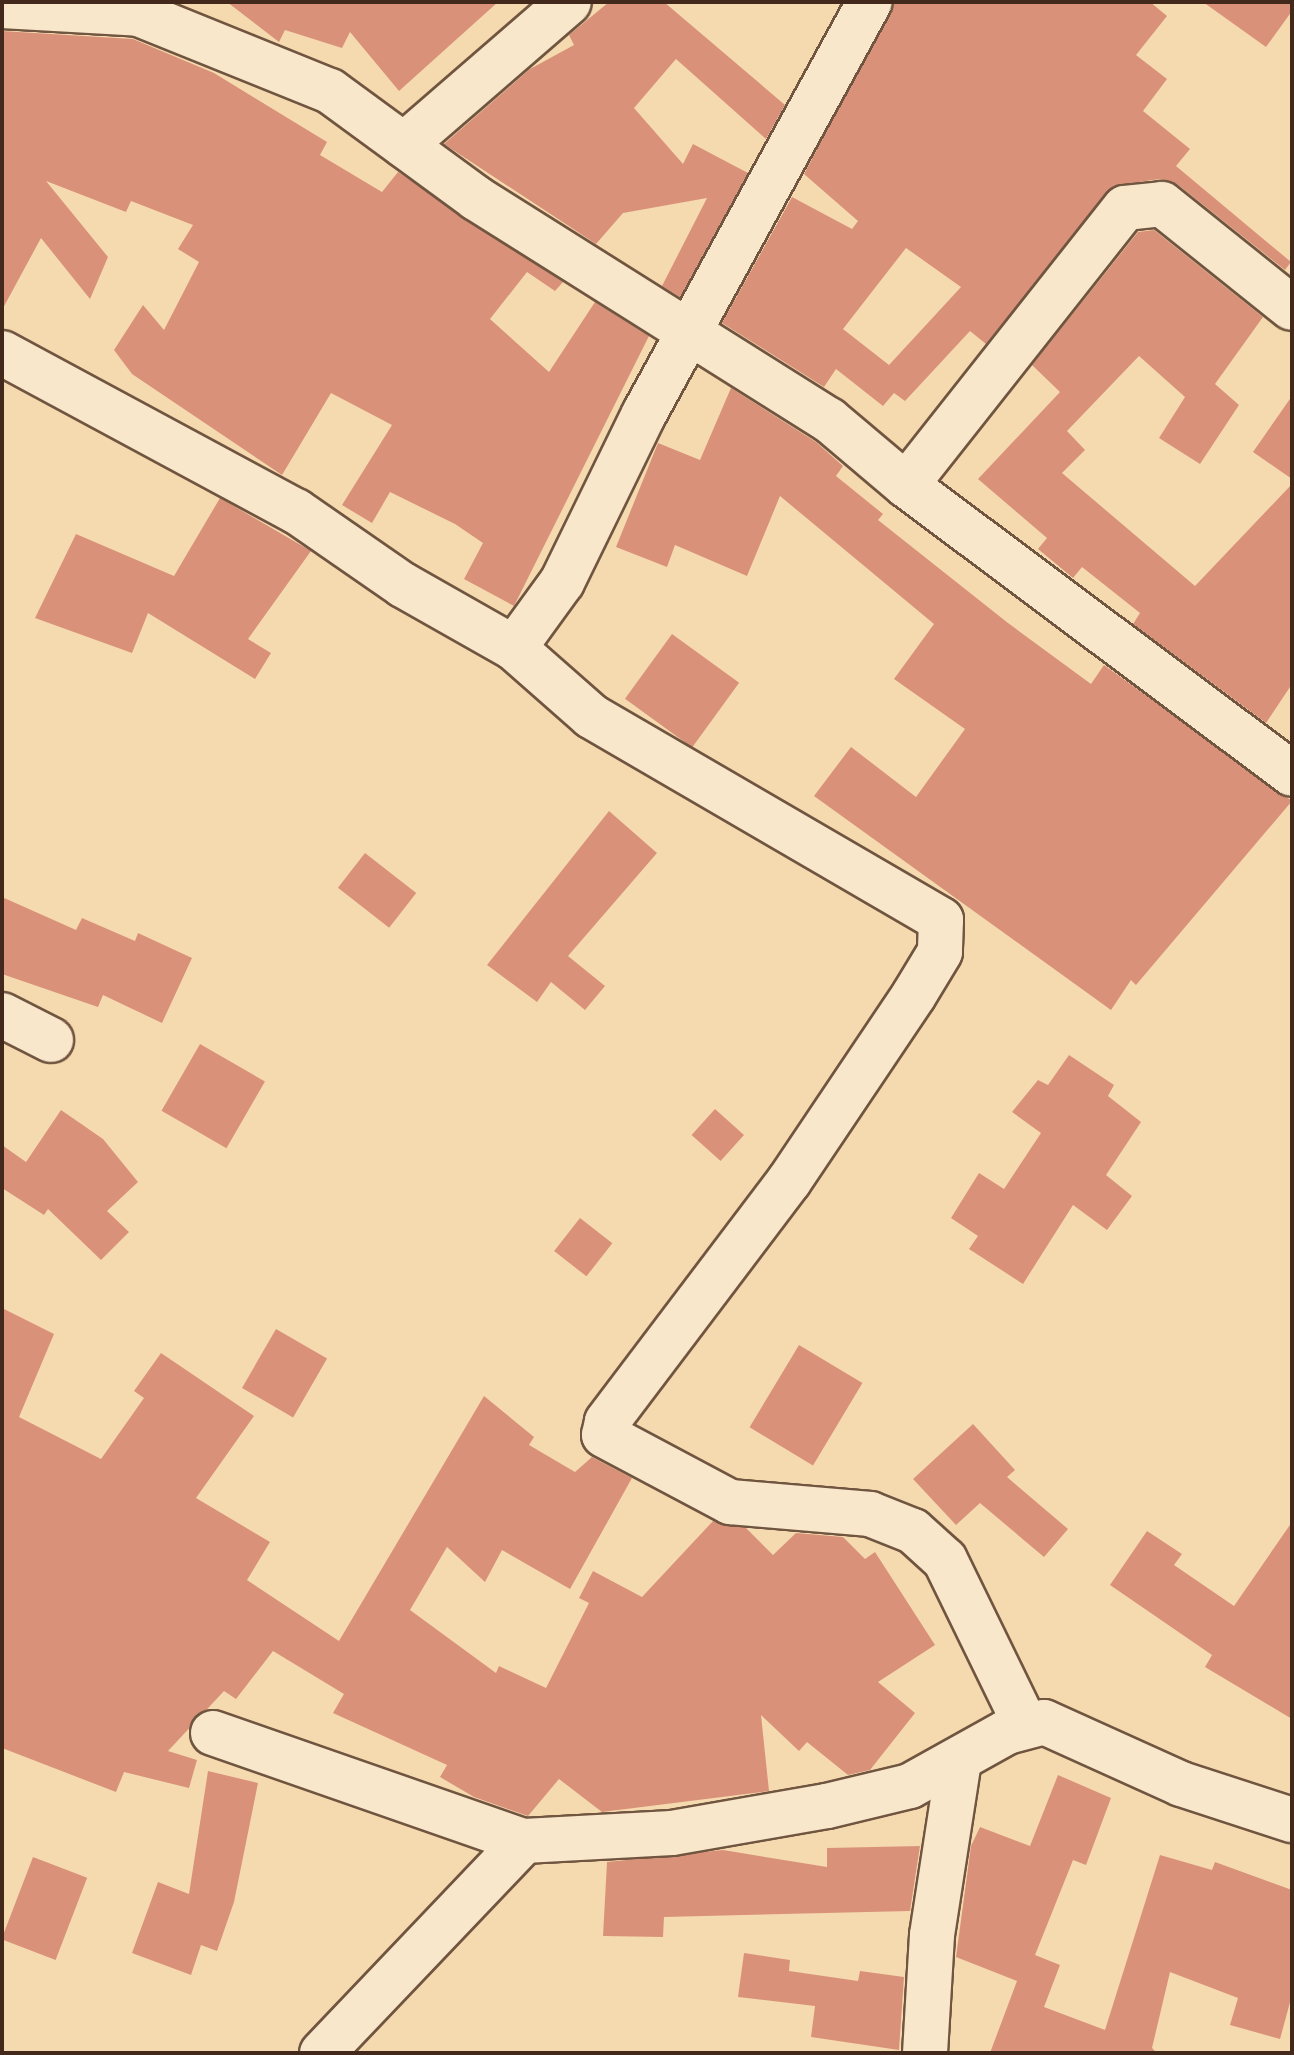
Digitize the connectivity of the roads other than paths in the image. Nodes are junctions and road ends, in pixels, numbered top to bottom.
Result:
1 (569, 2) edge
2 (870, 2) edge
3 (2, 6) edge
4 (404, 145) junction
5 (1292, 308) edge
6 (689, 331) junction
7 (2, 353) edge
8 (906, 485) junction
9 (514, 648) junction
10 (1292, 774) edge
11 (2, 1015) edge
12 (51, 1040) dead end
13 (1025, 1724) junction
14 (213, 1733) dead end
15 (959, 1761) junction
16 (1292, 1820) edge
17 (524, 1841) junction
18 (322, 2053) edge
19 (925, 2053) edge

1 - 4 street
2 - 6 street
3 - 4 street
4 - 6 street
5 - 8 street
6 - 8 street
6 - 9 street
7 - 9 street
8 - 10 street
9 - 13 street
11 - 12 street
13 - 15 street
13 - 16 street
14 - 17 street
15 - 17 street
15 - 19 street
17 - 18 street

